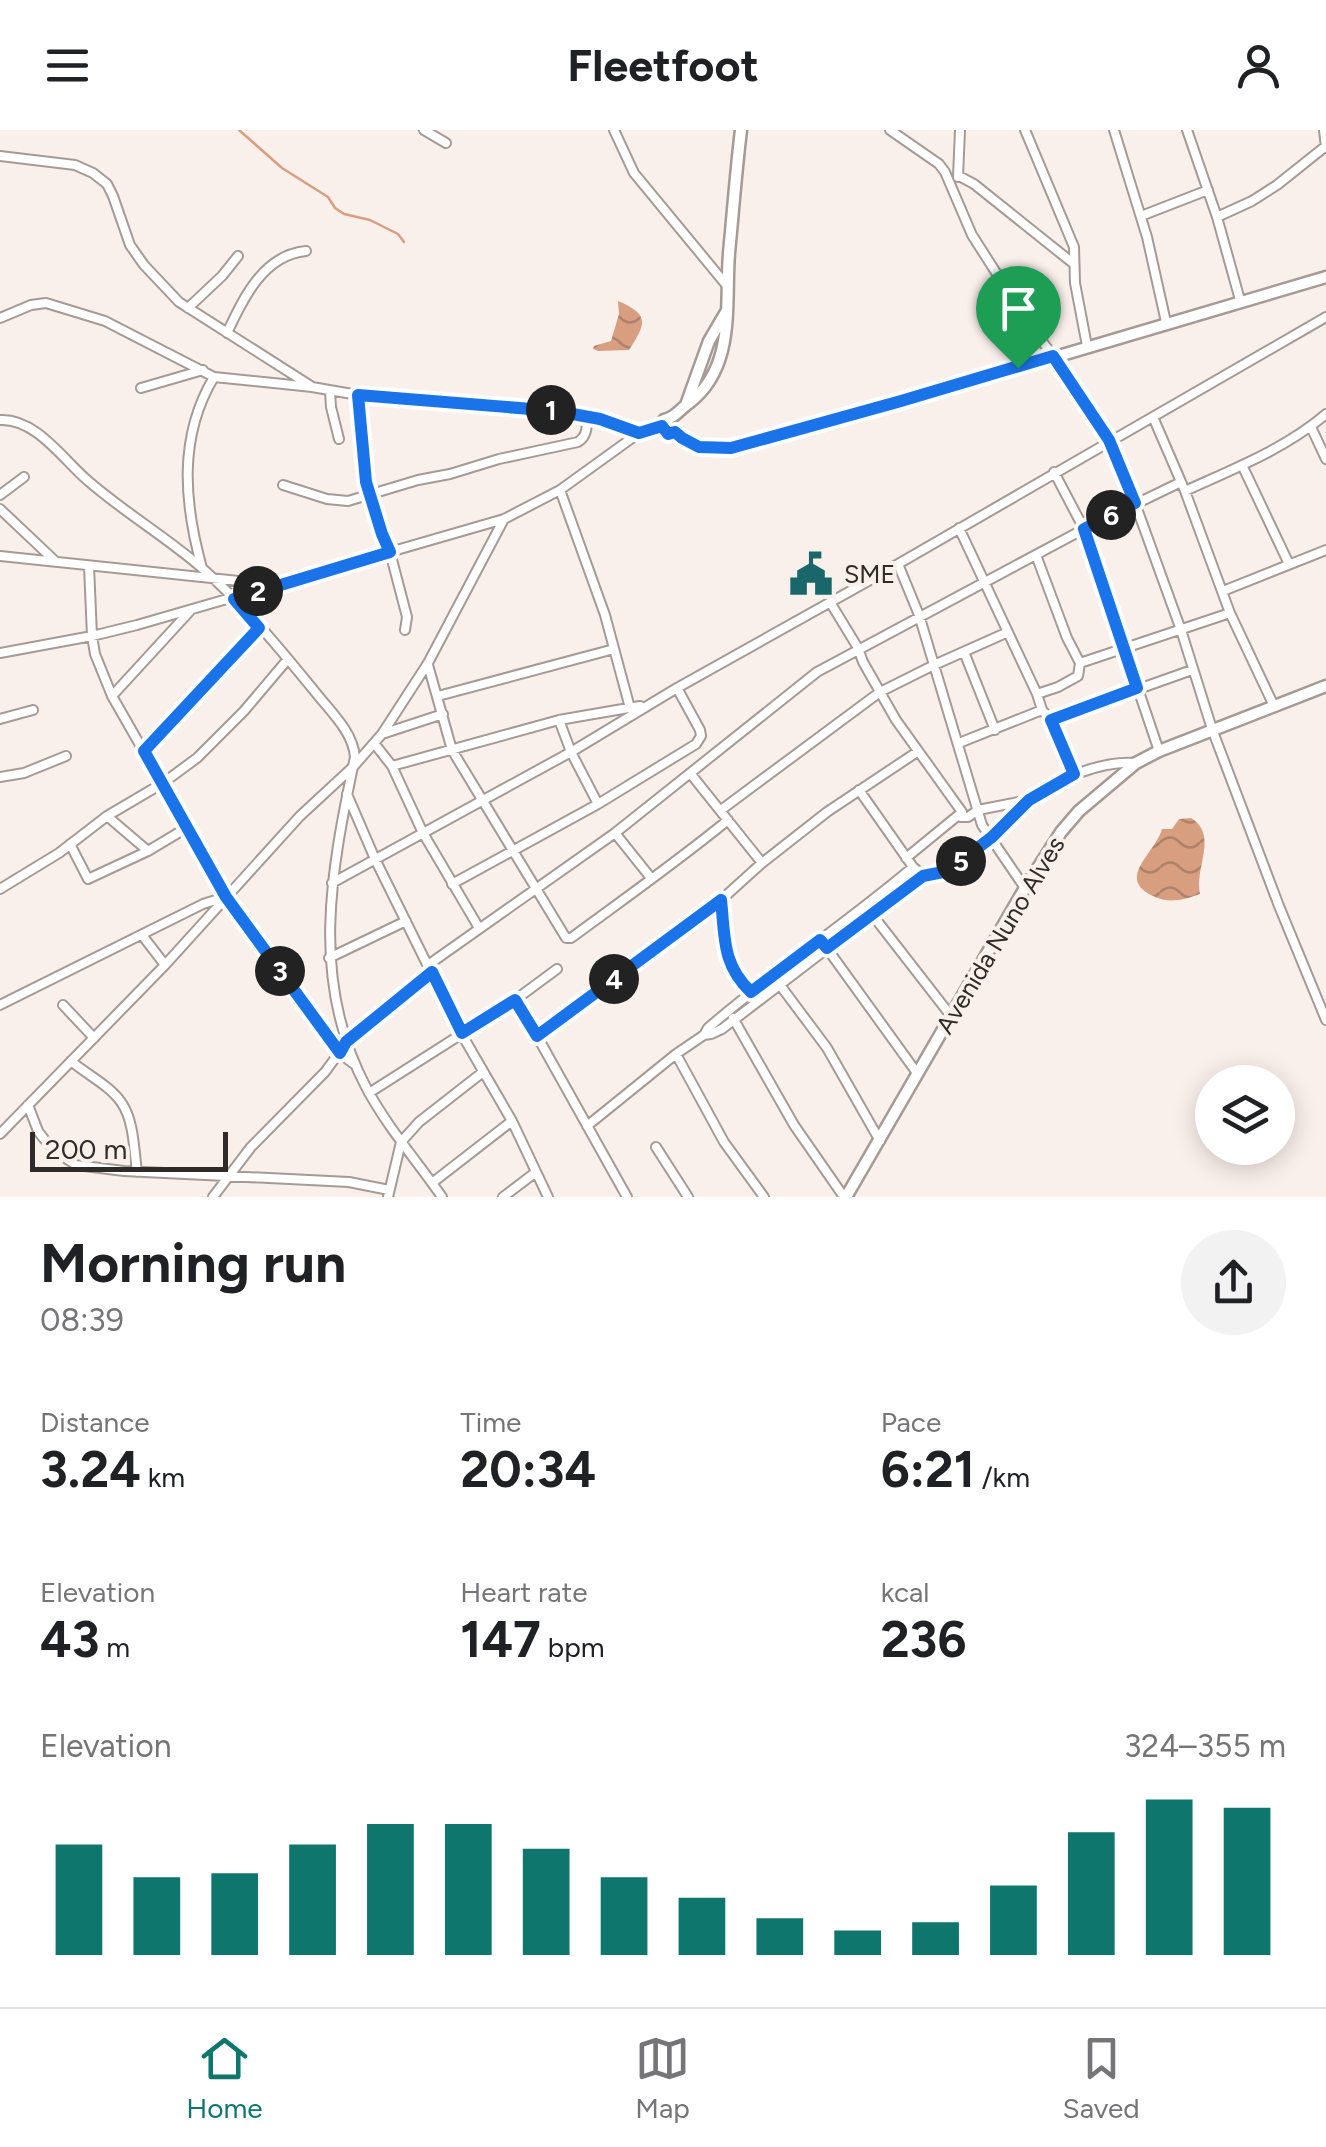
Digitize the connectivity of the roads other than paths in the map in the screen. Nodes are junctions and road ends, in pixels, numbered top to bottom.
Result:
1 (424, 130) edge
2 (614, 130) edge
3 (741, 130) edge
4 (892, 130) edge
5 (960, 130) edge
6 (1025, 130) edge
7 (1114, 130) edge
8 (1188, 130) edge
9 (1324, 130) edge
10 (446, 144) dead end
11 (1326, 147) edge
12 (0, 156) edge
13 (959, 176) junction
14 (950, 183) junction
15 (1208, 190) junction
16 (1141, 216) junction
17 (1217, 218) junction
18 (306, 251) dead end
19 (238, 256) dead end
20 (1074, 264) junction
21 (1326, 276) edge
22 (728, 288) junction
23 (1240, 300) junction
24 (188, 308) junction
25 (727, 312) junction
26 (1326, 317) edge
27 (0, 318) edge
28 (1166, 322) junction
29 (227, 333) junction
30 (1087, 346) junction
31 (1053, 356) junction
32 (203, 370) junction
33 (214, 377) junction
34 (312, 386) junction
35 (141, 388) dead end
36 (330, 390) junction
37 (358, 395) junction
38 (686, 405) junction
39 (1326, 414) edge
40 (587, 417) junction
41 (1153, 417) junction
42 (672, 418) junction
43 (0, 420) edge
44 (662, 426) junction
45 (1311, 427) junction
46 (675, 432) junction
47 (639, 433) junction
48 (339, 439) dead end
49 (1109, 440) junction
50 (1326, 458) edge
51 (1242, 465) junction
52 (1054, 472) junction
53 (24, 477) dead end
54 (283, 485) dead end
55 (1183, 487) junction
56 (560, 490) junction
57 (369, 493) junction
58 (0, 495) edge
59 (1135, 503) junction
60 (0, 509) edge
61 (504, 519) junction
62 (960, 528) junction
63 (1084, 529) junction
64 (1326, 550) edge
65 (390, 552) junction
66 (1036, 555) junction
67 (0, 556) edge
68 (56, 562) junction
69 (898, 564) junction
70 (1289, 564) junction
71 (89, 566) junction
72 (202, 568) junction
73 (214, 580) junction
74 (985, 580) junction
75 (277, 585) junction
76 (1223, 591) junction
77 (234, 599) junction
78 (830, 602) junction
79 (191, 609) junction
80 (1230, 613) junction
81 (919, 615) junction
82 (259, 628) junction
83 (406, 630) dead end
84 (1181, 630) junction
85 (1008, 632) junction
86 (92, 636) junction
87 (1124, 647) junction
88 (858, 648) junction
89 (614, 649) junction
90 (964, 652) junction
91 (0, 653) edge
92 (288, 659) junction
93 (1080, 663) junction
94 (428, 664) junction
95 (934, 664) junction
96 (1192, 670) junction
97 (1326, 686) edge
98 (677, 688) junction
99 (1137, 688) junction
100 (880, 692) junction
101 (1037, 694) junction
102 (112, 696) junction
103 (438, 696) junction
104 (649, 704) junction
105 (1274, 706) junction
106 (630, 708) junction
107 (33, 710) dead end
108 (1042, 710) junction
109 (443, 714) junction
110 (0, 719) edge
111 (560, 720) junction
112 (1051, 720) junction
113 (995, 730) junction
114 (1212, 730) junction
115 (382, 734) junction
116 (374, 743) junction
117 (960, 744) junction
118 (452, 750) junction
119 (144, 751) junction
120 (1159, 751) junction
121 (571, 752) junction
122 (917, 752) junction
123 (66, 756) dead end
124 (1136, 763) junction
125 (392, 766) junction
126 (353, 767) junction
127 (690, 773) junction
128 (1074, 774) junction
129 (0, 777) edge
130 (162, 782) junction
131 (859, 790) junction
132 (346, 794) junction
133 (1029, 800) junction
134 (481, 801) junction
135 (598, 804) junction
136 (721, 810) junction
137 (978, 810) junction
138 (962, 812) junction
139 (107, 816) junction
140 (728, 820) junction
141 (188, 827) junction
142 (422, 832) junction
143 (615, 833) junction
144 (992, 837) junction
145 (70, 844) junction
146 (148, 850) junction
147 (513, 852) junction
148 (376, 858) junction
149 (906, 858) junction
150 (762, 863) junction
151 (914, 867) junction
152 (923, 876) junction
153 (651, 878) junction
154 (332, 883) junction
155 (452, 884) junction
156 (0, 888) edge
157 (1025, 888) junction
158 (537, 890) junction
159 (226, 897) junction
160 (721, 900) junction
161 (869, 910) junction
162 (406, 920) junction
163 (479, 928) junction
164 (142, 936) junction
165 (820, 940) junction
166 (827, 948) junction
167 (329, 958) junction
168 (165, 965) junction
169 (430, 968) junction
170 (557, 969) dead end
171 (772, 976) junction
172 (780, 984) junction
173 (751, 992) junction
174 (515, 1000) junction
175 (0, 1006) edge
176 (64, 1006) dead end
177 (731, 1015) junction
178 (951, 1016) junction
179 (1326, 1020) edge
180 (462, 1033) junction
181 (537, 1036) junction
182 (94, 1038) junction
183 (346, 1042) junction
184 (340, 1053) junction
185 (676, 1054) junction
186 (71, 1061) junction
187 (354, 1064) junction
188 (482, 1072) junction
189 (916, 1073) junction
190 (369, 1093) junction
191 (28, 1105) junction
192 (512, 1121) junction
193 (587, 1126) junction
194 (0, 1134) edge
195 (880, 1141) junction
196 (400, 1142) junction
197 (656, 1146) dead end
198 (137, 1172) junction
199 (536, 1172) junction
200 (229, 1176) junction
201 (432, 1183) junction
202 (388, 1194) edge
203 (847, 1196) edge
204 (213, 1197) edge
205 (442, 1197) edge
206 (503, 1197) edge
207 (548, 1197) edge
208 (626, 1197) edge
209 (688, 1197) edge
210 (764, 1197) edge

1 - 10 street
2 - 22 street
3 - 22 street
4 - 14 street
5 - 13 street
6 - 20 street
7 - 16 street
8 - 15 street
9 - 11 street
11 - 17 street
12 - 24 street
13 - 14 street
13 - 20 street
14 - 31 street
15 - 16 street
15 - 17 street
16 - 28 street
17 - 23 street
18 - 29 street
19 - 24 street
20 - 30 street
21 - 23 street
22 - 25 street
23 - 28 street
24 - 29 street
25 - 38 street
25 - 38 street
26 - 41 street
27 - 32 street
28 - 30 street
29 - 34 street
30 - 31 street
31 - 46 street
31 - 49 street
32 - 33 street
32 - 35 street
33 - 34 street
33 - 72 street
34 - 36 street
36 - 37 street
36 - 48 street
37 - 40 street
37 - 57 street
38 - 42 street
39 - 45 street
40 - 47 street
40 - 57 street
41 - 49 street
41 - 55 street
42 - 44 street
42 - 46 street
43 - 72 street
44 - 46 street
44 - 47 street
45 - 50 street
45 - 51 street
47 - 56 street
49 - 52 street
49 - 59 street
51 - 55 street
51 - 70 street
52 - 62 street
52 - 63 street
53 - 58 street
54 - 57 street
55 - 59 street
55 - 76 street
56 - 61 street
56 - 89 street
57 - 65 street
59 - 63 street
59 - 84 street
60 - 68 street
61 - 65 street
61 - 94 street
62 - 69 street
62 - 74 street
63 - 66 street
63 - 87 street
64 - 70 street
65 - 75 street
65 - 83 street
66 - 74 street
66 - 93 street
67 - 68 street
68 - 71 street
69 - 78 street
69 - 81 street
70 - 76 street
71 - 73 street
71 - 86 street
72 - 73 street
73 - 75 street
73 - 77 street
74 - 81 street
74 - 85 street
75 - 77 street
76 - 80 street
77 - 79 street
77 - 82 street
78 - 88 street
78 - 98 street
79 - 86 street
79 - 102 street
80 - 84 street
80 - 105 street
81 - 88 street
81 - 95 street
82 - 92 street
82 - 119 street
84 - 87 street
84 - 96 street
85 - 90 street
85 - 101 street
86 - 91 street
86 - 102 street
87 - 93 street
87 - 99 street
88 - 100 street
88 - 127 street
89 - 103 street
89 - 106 street
90 - 95 street
90 - 113 street
92 - 126 street
92 - 130 street
93 - 101 street
94 - 103 street
94 - 115 street
95 - 100 street
95 - 117 street
96 - 99 street
96 - 114 street
97 - 105 street, Avenida Nuno Alves
98 - 104 street
98 - 135 street
99 - 112 street
99 - 120 street
100 - 122 street
100 - 136 street
101 - 108 street
102 - 119 street
103 - 109 street
104 - 106 street
104 - 121 street
105 - 114 street, Avenida Nuno Alves
106 - 111 street
107 - 110 street
108 - 112 street
108 - 113 street
109 - 115 street
109 - 118 street
111 - 118 street
111 - 121 street
112 - 128 street
113 - 117 street
114 - 120 street, Avenida Nuno Alves
114 - 179 street
115 - 116 street
116 - 125 street
116 - 126 street
117 - 137 street
118 - 125 street
118 - 134 street
119 - 130 street
120 - 124 street, Avenida Nuno Alves
121 - 134 street
121 - 135 street
122 - 131 street
122 - 138 street
123 - 129 street
124 - 128 street
124 - 157 street, Avenida Nuno Alves
125 - 142 street
126 - 132 street
126 - 159 street
127 - 136 street
127 - 143 street
128 - 133 street
130 - 139 street
130 - 141 street
131 - 149 street
131 - 150 street
132 - 148 street
132 - 154 street
133 - 137 street
133 - 144 street
134 - 142 street
134 - 147 street
135 - 147 street
136 - 140 street
137 - 138 street
137 - 144 street
138 - 149 street
139 - 145 street
139 - 146 street
140 - 150 street
140 - 153 street
141 - 146 street
141 - 159 street
142 - 148 street
142 - 155 street
143 - 153 street
143 - 158 street
144 - 152 street
144 - 157 street
145 - 146 street
145 - 156 street
147 - 155 street
147 - 158 street
148 - 154 street
148 - 162 street
149 - 151 street
150 - 160 street
151 - 152 street
151 - 161 street
152 - 161 street
153 - 158 street
154 - 167 street
155 - 163 street
157 - 178 street, Avenida Nuno Alves
158 - 163 street
159 - 164 street
159 - 168 street
159 - 184 street
160 - 173 street
160 - 181 street
161 - 165 street
161 - 166 street
161 - 178 street
162 - 167 street
162 - 169 street
163 - 169 street
164 - 168 street
164 - 175 street
165 - 166 street
165 - 171 street
166 - 172 street
166 - 189 street
167 - 183 street
168 - 182 street
169 - 180 street
169 - 183 street
170 - 174 street
171 - 172 street
171 - 173 street
172 - 177 street
172 - 195 street
173 - 177 street
174 - 180 street
174 - 181 street
176 - 182 street
177 - 185 street
177 - 203 street
178 - 189 street, Avenida Nuno Alves
180 - 188 street
180 - 190 street
181 - 193 street
182 - 186 street
183 - 184 street
183 - 187 street
184 - 187 street
184 - 200 street
185 - 193 street
185 - 210 street
186 - 191 street
186 - 198 street
187 - 190 street
188 - 192 street
188 - 196 street
189 - 195 street, Avenida Nuno Alves
190 - 196 street
191 - 194 street
191 - 198 street
192 - 199 street
192 - 201 street
193 - 208 street
195 - 203 street, Avenida Nuno Alves
196 - 201 street
196 - 202 street
197 - 209 street
198 - 200 street
199 - 206 street
199 - 207 street
200 - 202 street
200 - 204 street
201 - 205 street

